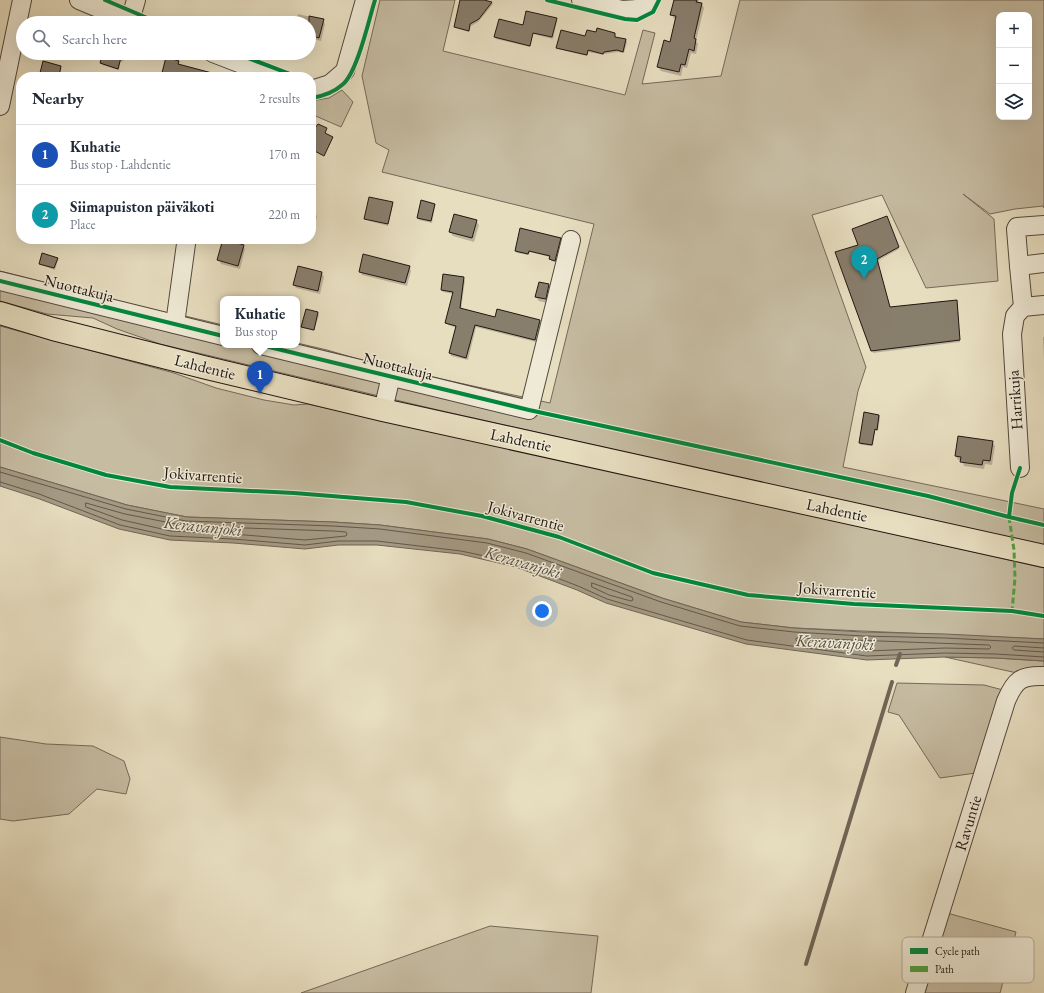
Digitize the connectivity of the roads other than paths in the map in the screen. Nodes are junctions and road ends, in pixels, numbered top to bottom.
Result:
1 (22, 0) edge
2 (79, 0) edge
3 (136, 0) edge
4 (365, 0) edge
5 (581, 0) edge
6 (648, 0) edge
7 (19, 16) edge
8 (118, 16) edge
9 (133, 16) edge
10 (16, 29) edge
11 (231, 60) edge
12 (262, 72) edge
13 (316, 88) edge
14 (0, 106) edge
15 (1044, 225) edge
16 (571, 240) dead end
17 (186, 244) dead end
18 (1044, 263) edge
19 (1019, 266) junction
20 (0, 281) edge
21 (1044, 304) edge
22 (1023, 307) junction
23 (0, 313) edge
24 (175, 324) junction
25 (220, 335) edge
26 (274, 348) edge
27 (391, 376) junction
28 (383, 410) junction
29 (1020, 468) dead end
30 (1044, 556) edge
31 (1044, 676) edge
32 (932, 937) edge
33 (918, 983) edge
34 (915, 993) edge

1 - 7 street
2 - 8 street
3 - 9 street
4 - 13 street
5 - 6 street
10 - 14 street
11 - 12 street
15 - 19 street
16 - 27 street, Nuottakuja
17 - 24 street
18 - 19 street
19 - 22 street
20 - 24 street, Nuottakuja
21 - 22 street
22 - 29 street, Harrikuja
23 - 28 main road, Lahdentie
24 - 25 street, Nuottakuja
26 - 27 street, Nuottakuja
27 - 28 street, Nuottakuja
28 - 30 main road, Lahdentie
31 - 32 street, Ravuntie
33 - 34 street, Ravuntie

